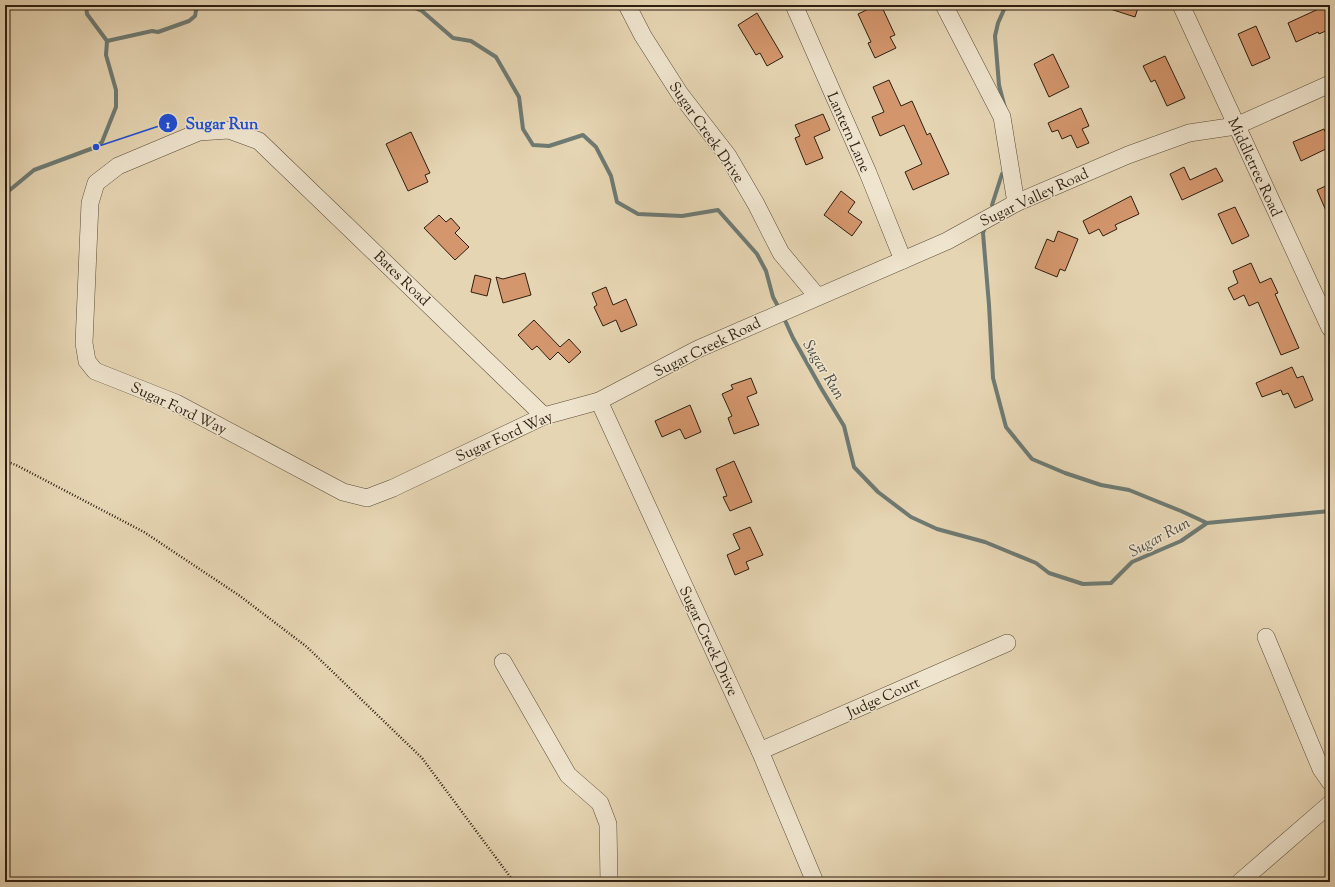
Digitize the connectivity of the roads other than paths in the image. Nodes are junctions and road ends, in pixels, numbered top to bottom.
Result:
1 (627, 5) edge
2 (794, 5) edge
3 (944, 5) edge
4 (1180, 5) edge
5 (1330, 84) edge
6 (1236, 126) junction
7 (259, 141) joint
8 (1016, 203) junction
9 (902, 260) junction
10 (810, 300) junction
11 (1330, 328) edge
12 (599, 401) junction
13 (544, 416) junction
14 (1266, 637) dead end
15 (1007, 643) dead end
16 (503, 662) dead end
17 (760, 751) junction
18 (1330, 782) edge
19 (1330, 804) edge
20 (609, 882) edge
21 (815, 882) edge
22 (1240, 882) edge

1 - 10 street, Sugar Creek Drive
2 - 9 street, Lantern Lane
3 - 8 street
4 - 6 street, Middletree Road
5 - 6 street, Sugar Valley Road
6 - 8 street, Sugar Valley Road
6 - 11 street, Middletree Road
7 - 13 street, Bates Road
7 - 13 street, Sugar Ford Way
8 - 9 street, Sugar Valley Road
9 - 10 street, Sugar Valley Road
10 - 12 street, Sugar Creek Road
12 - 13 street, Sugar Ford Way
12 - 17 street, Sugar Creek Drive
14 - 18 street
15 - 17 street, Judge Court
16 - 20 street
17 - 21 street, Sugar Creek Drive
19 - 22 street

